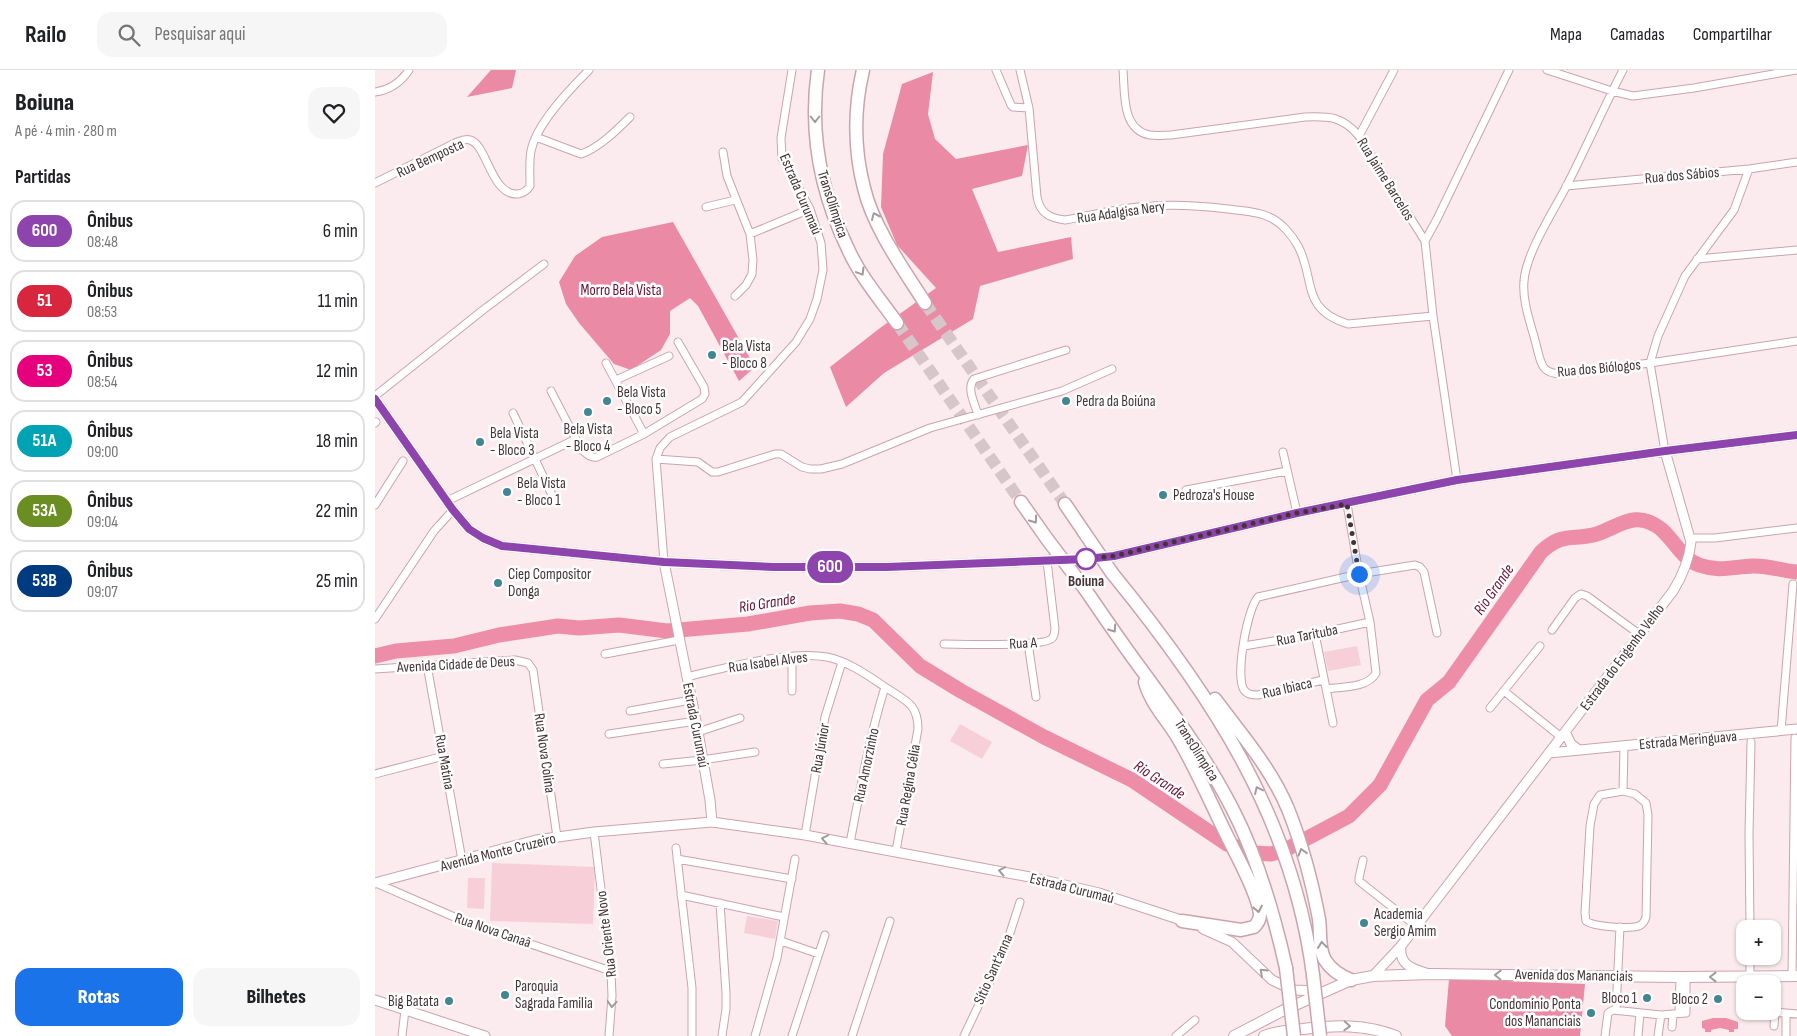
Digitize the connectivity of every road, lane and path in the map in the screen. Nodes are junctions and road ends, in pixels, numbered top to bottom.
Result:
1 (409, 70) edge
2 (589, 70) edge
3 (791, 70) edge
4 (818, 70) edge
5 (863, 70) edge
6 (996, 70) edge
7 (1020, 70) edge
8 (1123, 70) edge
9 (1394, 70) edge
10 (1509, 70) edge
11 (1547, 70) edge
12 (1623, 70) edge
13 (1796, 70) edge
14 (1777, 71) edge
15 (1612, 91) junction
16 (375, 92) edge
17 (1029, 108) junction
18 (630, 117) dead end
19 (536, 136) junction
20 (1359, 136) junction
21 (723, 152) dead end
22 (1797, 162) edge
23 (1749, 169) junction
24 (375, 183) edge
25 (1566, 186) junction
26 (735, 200) junction
27 (706, 207) dead end
28 (811, 209) junction
29 (750, 234) junction
30 (1425, 241) junction
31 (1797, 250) edge
32 (1697, 259) junction
33 (544, 264) dead end
34 (735, 296) dead end
35 (925, 303) tunnel mouth
36 (1433, 316) junction
37 (897, 323) tunnel mouth
38 (1797, 341) edge
39 (678, 342) dead end
40 (1066, 350) dead end
41 (669, 356) dead end
42 (606, 363) dead end
43 (1650, 363) junction
44 (1112, 369) dead end
45 (616, 380) junction
46 (551, 392) dead end
47 (375, 398) edge
48 (513, 413) dead end
49 (978, 415) junction
50 (644, 434) junction
51 (1797, 435) edge
52 (576, 440) junction
53 (1665, 451) junction
54 (1283, 452) dead end
55 (656, 459) junction
56 (536, 460) junction
57 (403, 462) dead end
58 (1287, 471) junction
59 (1457, 480) junction
60 (1186, 490) dead end
61 (552, 495) dead end
62 (447, 501) junction
63 (1021, 502) tunnel mouth
64 (1065, 504) tunnel mouth
65 (1347, 504) junction
66 (375, 505) edge
67 (453, 510) junction
68 (1297, 513) junction
69 (1797, 528) edge
70 (1691, 540) junction
71 (1047, 561) junction
72 (664, 562) junction
73 (1359, 574) junction
74 (1793, 584) dead end
75 (1135, 601) junction
76 (375, 619) edge
77 (1370, 622) junction
78 (1552, 630) dead end
79 (1437, 633) dead end
80 (1315, 634) junction
81 (1639, 634) junction
82 (678, 637) junction
83 (945, 644) dead end
84 (1028, 644) junction
85 (1244, 646) junction
86 (1541, 646) dead end
87 (605, 654) dead end
88 (792, 657) junction
89 (842, 662) junction
90 (427, 665) junction
91 (375, 669) edge
92 (533, 670) joint
93 (1143, 672) junction
94 (686, 677) junction
95 (1323, 680) junction
96 (885, 687) junction
97 (1326, 689) junction
98 (792, 691) dead end
99 (1504, 691) junction
100 (1036, 697) dead end
101 (691, 700) junction
102 (1490, 708) dead end
103 (631, 711) dead end
104 (740, 718) dead end
105 (918, 720) joint
106 (696, 721) junction
107 (1333, 722) dead end
108 (1781, 731) junction
109 (698, 732) junction
110 (609, 734) dead end
111 (1796, 734) edge
112 (1563, 735) junction
113 (1751, 742) dead end
114 (1624, 746) junction
115 (1579, 750) junction
116 (755, 752) dead end
117 (1549, 753) junction
118 (444, 756) junction
119 (702, 760) junction
120 (663, 764) dead end
121 (375, 774) edge
122 (1623, 791) junction
123 (712, 822) junction
124 (594, 832) junction
125 (805, 835) junction
126 (557, 836) junction
127 (850, 843) junction
128 (676, 848) dead end
129 (896, 851) junction
130 (677, 859) junction
131 (795, 859) dead end
132 (462, 860) junction
133 (1363, 860) dead end
134 (792, 879) junction
135 (376, 883) edge
136 (681, 896) junction
137 (1020, 902) dead end
138 (720, 903) junction
139 (784, 917) junction
140 (1182, 920) junction
141 (1749, 920) edge
142 (890, 921) dead end
143 (1416, 926) junction
144 (1620, 927) junction
145 (825, 935) dead end
146 (781, 941) junction
147 (1401, 946) junction
148 (819, 954) junction
149 (611, 971) junction
150 (1430, 974) junction
151 (1373, 976) junction
152 (1618, 976) junction
153 (1795, 976) edge
154 (1683, 977) junction
155 (1781, 977) edge
156 (1736, 978) edge
157 (1351, 980) junction
158 (1324, 992) junction
159 (375, 1000) edge
160 (405, 1010) junction
161 (1616, 1010) junction
162 (1640, 1013) junction
163 (1679, 1013) junction
164 (1781, 1013) edge
165 (1787, 1014) junction
166 (1797, 1014) edge
167 (1661, 1015) junction
168 (1195, 1020) dead end
169 (1771, 1020) edge
170 (1774, 1026) dead end
171 (1672, 1027) dead end
172 (469, 1033) edge
173 (402, 1036) edge
174 (485, 1036) edge
175 (609, 1036) edge
176 (692, 1036) edge
177 (722, 1036) edge
178 (755, 1036) edge
179 (792, 1036) edge
180 (852, 1036) edge
181 (964, 1036) edge
182 (1176, 1036) edge
183 (1234, 1036) edge
184 (1265, 1036) edge
185 (1294, 1036) edge
186 (1320, 1036) edge
187 (1395, 1036) edge
188 (1605, 1036) edge
189 (1638, 1036) edge
190 (1658, 1036) edge
191 (1787, 1036) edge

1 - 16 street
2 - 19 street, Rua Bemposta
3 - 28 street, Estrada Curumaú
4 -> 37 highway, TransOlímpica
35 -> 5 highway
6 - 17 street
7 - 17 street, Rua Adalgisa Nery
8 - 20 street, Rua Jaime Barcelos
9 - 20 street
10 - 30 street
11 - 15 street
12 - 15 street, Rua dos Biólogos
13 - 14 street
14 - 15 street
15 - 25 street, Rua dos Biólogos
17 - 36 street, Rua Adalgisa Nery
18 - 19 street
19 - 24 street, Rua Bemposta
20 - 30 street, Rua Jaime Barcelos
21 - 26 street
22 - 23 street, Rua dos Sábios
23 - 25 street, Rua dos Sábios
23 - 32 street
25 - 43 street, Rua dos Biólogos
26 - 27 street
26 - 29 street
28 - 29 street
28 - 55 street, Estrada Curumaú
29 - 34 street
30 - 36 street, Rua Jaime Barcelos
31 - 32 street
32 - 43 street
33 - 47 street
36 - 59 street, Rua Jaime Barcelos
38 - 43 street, Rua dos Biólogos
39 - 50 street
40 - 49 street
41 - 45 street
42 - 45 street
43 - 53 street
44 - 49 street
45 - 50 street
46 - 52 street
47 - 62 street
48 - 56 street
49 - 55 street
50 - 52 street
51 - 53 street
52 - 56 street
53 - 59 street
53 - 70 street, Estrada do Engenho Velho
54 - 58 street
55 - 72 street, Estrada Curumaú
56 - 61 street
56 - 62 street
57 - 66 street
58 - 60 street
58 - 68 street
59 - 65 street
62 - 67 street
63 -> 93 highway, TransOlímpica, bridge
64 - 75 highway, bridge
65 - 68 street
65 - 73 street
67 - 72 street
67 - 76 street
68 - 71 street
69 - 70 street
70 - 81 street, Estrada do Engenho Velho
71 - 72 street
71 - 84 street, Rua A
72 - 82 street, Estrada Curumaú
73 - 77 street
73 - 79 street
73 - 85 street
74 - 108 street
157 -> 75 highway
186 -> 75 highway, bridge
77 - 80 street, Rua Tarituba
77 - 97 street, Rua Ibiaca
78 - 81 street
80 - 85 street, Rua Tarituba
80 - 95 street
81 - 112 street, Estrada do Engenho Velho
82 - 87 street
82 - 94 street, Estrada Curumaú
83 - 84 street, Rua A
84 - 100 street
85 - 95 street, Rua Ibiaca
86 - 99 street
88 - 89 street, Rua Isabel Alves
88 - 94 street, Rua Isabel Alves
88 - 98 street
89 - 96 street, Rua Isabel Alves
89 - 125 street, Rua Júnior
90 - 91 street, Avenida Cidade de Deus
90 - 92 street, Avenida Cidade de Deus
90 - 118 street, Rua Matina
92 - 126 street, Rua Nova Colina
93 -> 140 highway
93 - 185 highway, TransOlímpica, bridge
94 - 101 street, Estrada Curumaú
95 - 97 street
96 - 105 street, Rua Isabel Alves
96 - 127 street, Rua Amorzinho
97 - 107 street
99 - 102 street
99 - 112 street
101 - 103 street
101 - 106 street, Estrada Curumaú
104 - 109 street
105 - 129 street, Rua Regina Célia
106 - 109 street, Estrada Curumaú
106 - 110 street
108 - 111 street, Estrada Meringuava
108 - 114 street, Estrada Meringuava
109 - 119 street, Estrada Curumaú
111 - 153 street
112 - 115 street
112 - 117 street, Estrada do Engenho Velho
113 - 141 street
114 - 115 street, Estrada Meringuava
114 - 122 street
115 - 117 street, Estrada Meringuava
116 - 119 street
117 - 143 street, Estrada do Engenho Velho
118 - 121 street
118 - 132 street, Rua Matina
119 - 120 street
119 - 123 street, Estrada Curumaú
122 - 144 street
122 - 144 street
123 - 124 street, Avenida Monte Cruzeiro
123 - 125 street, Estrada Curumaú
124 - 126 street, Avenida Monte Cruzeiro
124 - 149 street, Rua Oriente Novo
127 -> 125 street, Estrada Curumaú
126 - 132 street, Avenida Monte Cruzeiro
127 - 129 street, Estrada Curumaú
128 - 130 street
140 -> 129 street, Estrada Curumaú
130 - 134 street
130 - 136 street
131 - 134 street
132 - 135 street, Avenida Monte Cruzeiro
133 - 143 street
134 - 139 street
135 - 149 street, Rua Nova Canaã
136 - 138 street
136 - 176 street
137 - 181 street, Sítio Sant'anna
138 - 139 street
138 - 177 street
139 - 146 street
158 -> 140 street, Estrada Curumaú
142 - 180 street
143 - 147 street, Estrada do Engenho Velho
144 - 152 street
145 - 148 street
146 - 148 street
146 - 178 street
147 - 150 street
147 - 151 street, Estrada do Engenho Velho
148 - 179 street
149 -> 175 street, Rua Oriente Novo
150 - 151 main road, Avenida dos Mananciais
152 -> 150 main road, Avenida dos Mananciais
151 - 157 main road, Avenida dos Mananciais
152 - 154 main road, Avenida dos Mananciais
152 - 161 street
153 - 155 main road, Avenida dos Mananciais
156 -> 154 main road, Avenida dos Mananciais
154 - 163 street
157 - 158 main road, Avenida dos Mananciais
158 - 183 main road, Avenida dos Mananciais
159 - 160 street
160 - 172 street
160 - 173 street
161 - 162 street
161 - 188 street
162 - 167 street
162 - 189 street
163 - 167 street
163 - 171 street
164 - 165 street
165 - 166 street
165 - 191 street
167 - 190 street
168 - 182 street
169 - 170 street
172 - 174 street
184 -> 187 main road

